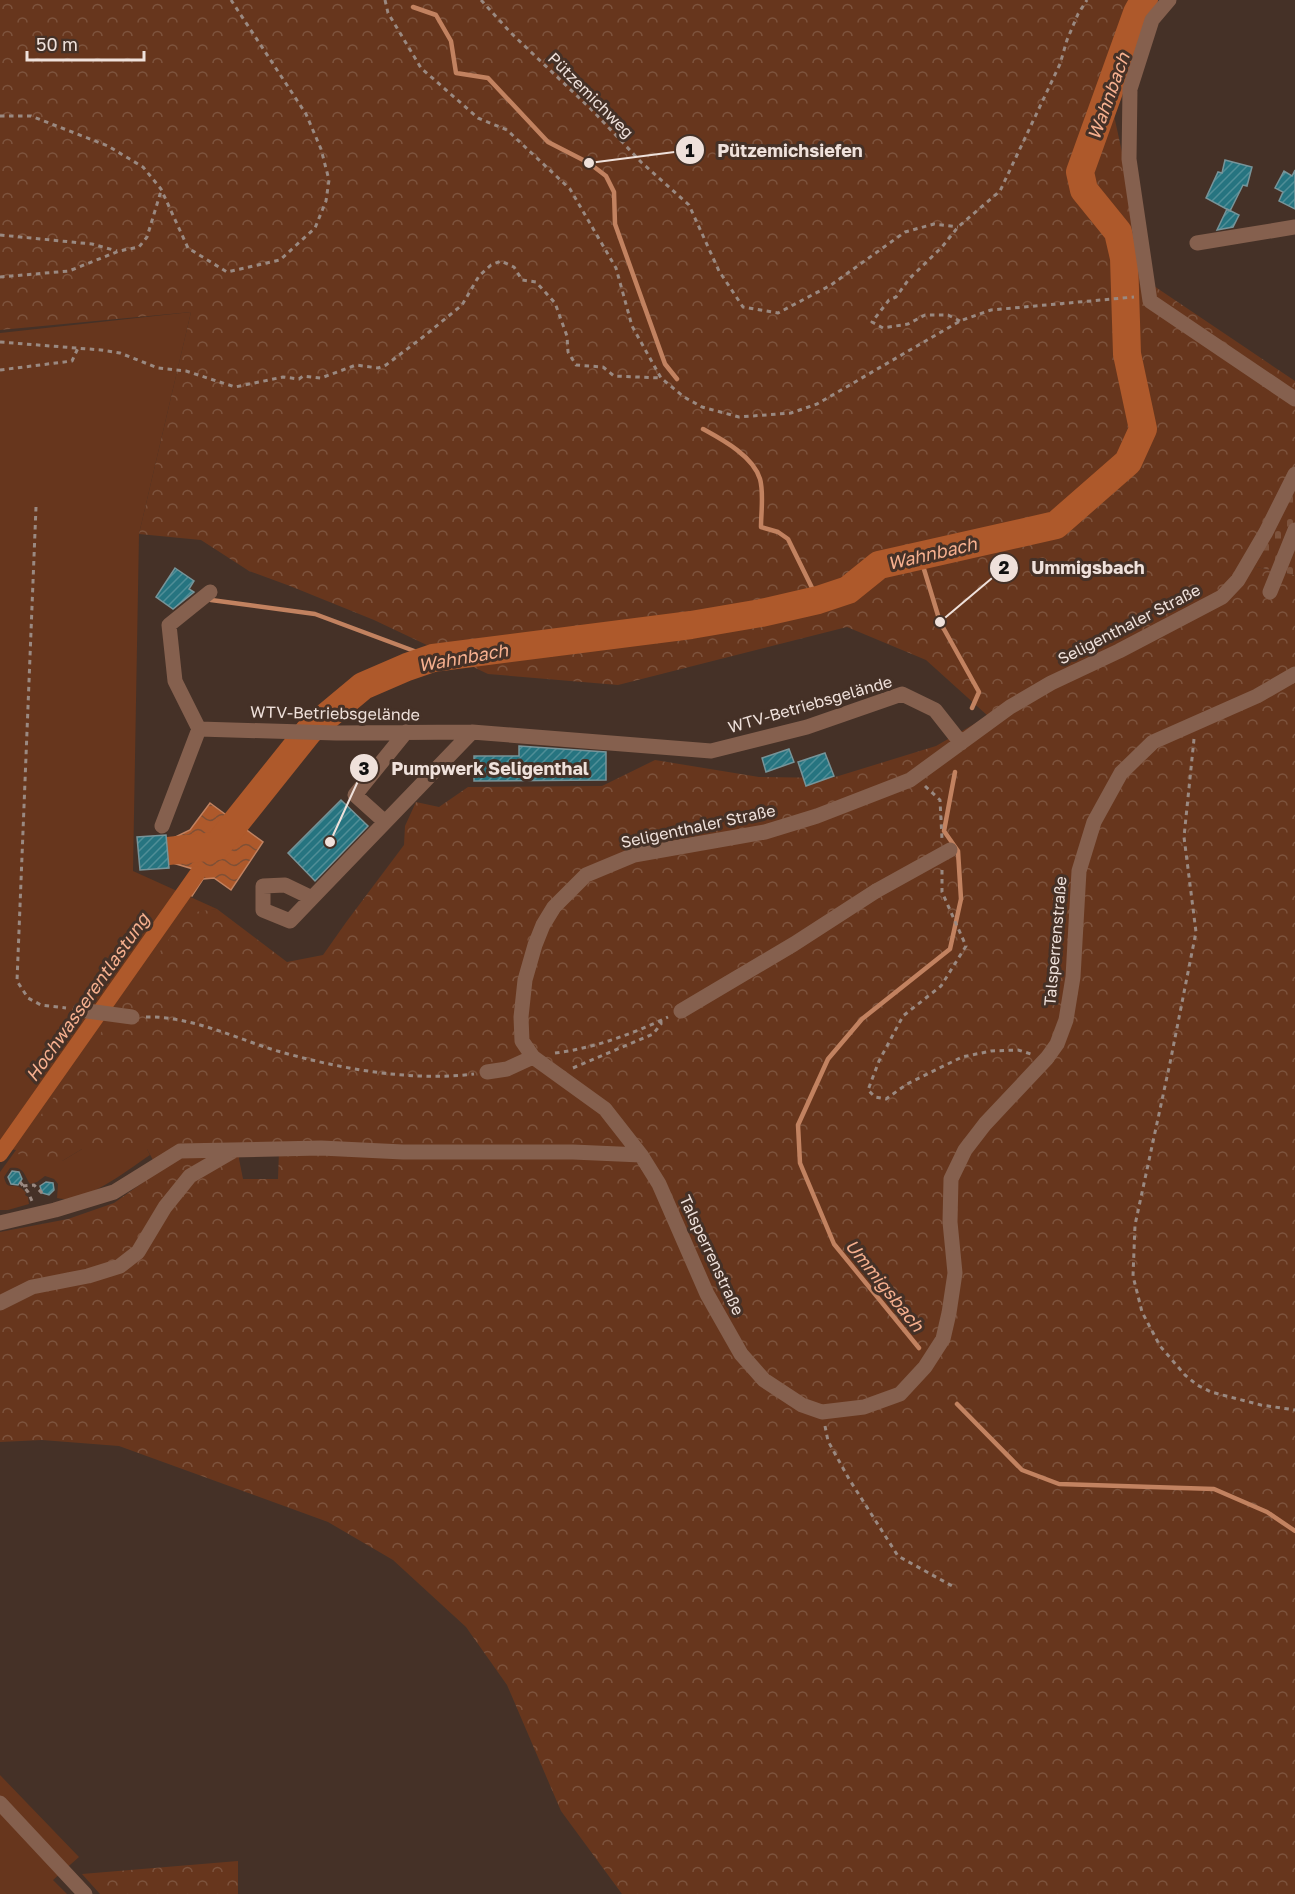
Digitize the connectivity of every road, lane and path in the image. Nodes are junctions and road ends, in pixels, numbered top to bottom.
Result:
1 (231, 0) edge
2 (385, 0) edge
3 (482, 0) edge
4 (1087, 0) edge
5 (1169, 0) edge
6 (0, 116) edge
7 (161, 189) junction
8 (958, 227) junction
9 (1295, 227) edge
10 (0, 236) edge
11 (1197, 243) dead end
12 (119, 251) junction
13 (0, 277) edge
14 (1140, 297) dead end
15 (960, 321) junction
16 (0, 342) edge
17 (78, 348) junction
18 (0, 370) edge
19 (660, 378) junction
20 (1295, 399) edge
21 (1295, 474) edge
22 (36, 507) dead end
23 (1295, 530) edge
24 (210, 592) dead end
25 (1270, 592) dead end
26 (1295, 674) edge
27 (1196, 723) junction
28 (199, 729) junction
29 (405, 732) junction
30 (472, 732) junction
31 (960, 743) junction
32 (910, 780) junction
33 (385, 822) junction
34 (162, 826) dead end
35 (944, 850) junction
36 (312, 898) dead end
37 (80, 1010) joint
38 (681, 1011) joint
39 (132, 1017) joint
40 (661, 1020) junction
41 (533, 1057) junction
42 (1047, 1058) junction
43 (487, 1072) joint
44 (558, 1074) junction
45 (236, 1149) junction
46 (641, 1155) junction
47 (53, 1211) junction
48 (35, 1215) junction
49 (0, 1223) edge
50 (0, 1303) edge
51 (1295, 1410) edge
52 (822, 1412) junction
53 (954, 1587) dead end
54 (0, 1803) edge
55 (85, 1894) edge

1 - 7 path
2 - 19 path
3 - 8 path, Pützemichweg
4 - 8 path
5 - 20 street
6 - 7 path
7 - 12 path
8 - 15 path
9 - 11 street
10 - 12 path
12 - 13 path
14 - 15 path
15 - 19 path
16 - 17 path
17 - 18 path
17 - 19 path
21 - 31 street, Seligenthaler Straße
22 - 37 path
23 - 25 street
24 - 28 street
26 - 27 street, Talsperrenstraße
27 - 42 street, Talsperrenstraße
27 - 51 path
28 - 29 street, WTV-Betriebsgelände
28 - 34 street
29 - 30 street, WTV-Betriebsgelände
29 - 33 street
30 - 31 street, WTV-Betriebsgelände
30 - 33 street
31 - 32 street, Seligenthaler Straße
32 - 35 path
32 - 41 street, Seligenthaler Straße
33 - 36 street
35 - 38 street, bridge
35 - 42 path
37 - 39 street
38 - 40 path
39 - 43 path
40 - 41 path
40 - 44 path
41 - 43 street
41 - 44 street
42 - 52 street, Talsperrenstraße
44 - 46 street
45 - 46 street
45 - 47 street
45 - 50 street
46 - 52 street, Talsperrenstraße
47 - 48 street
47 - 48 path
48 - 49 street
52 - 53 path
54 - 55 street

